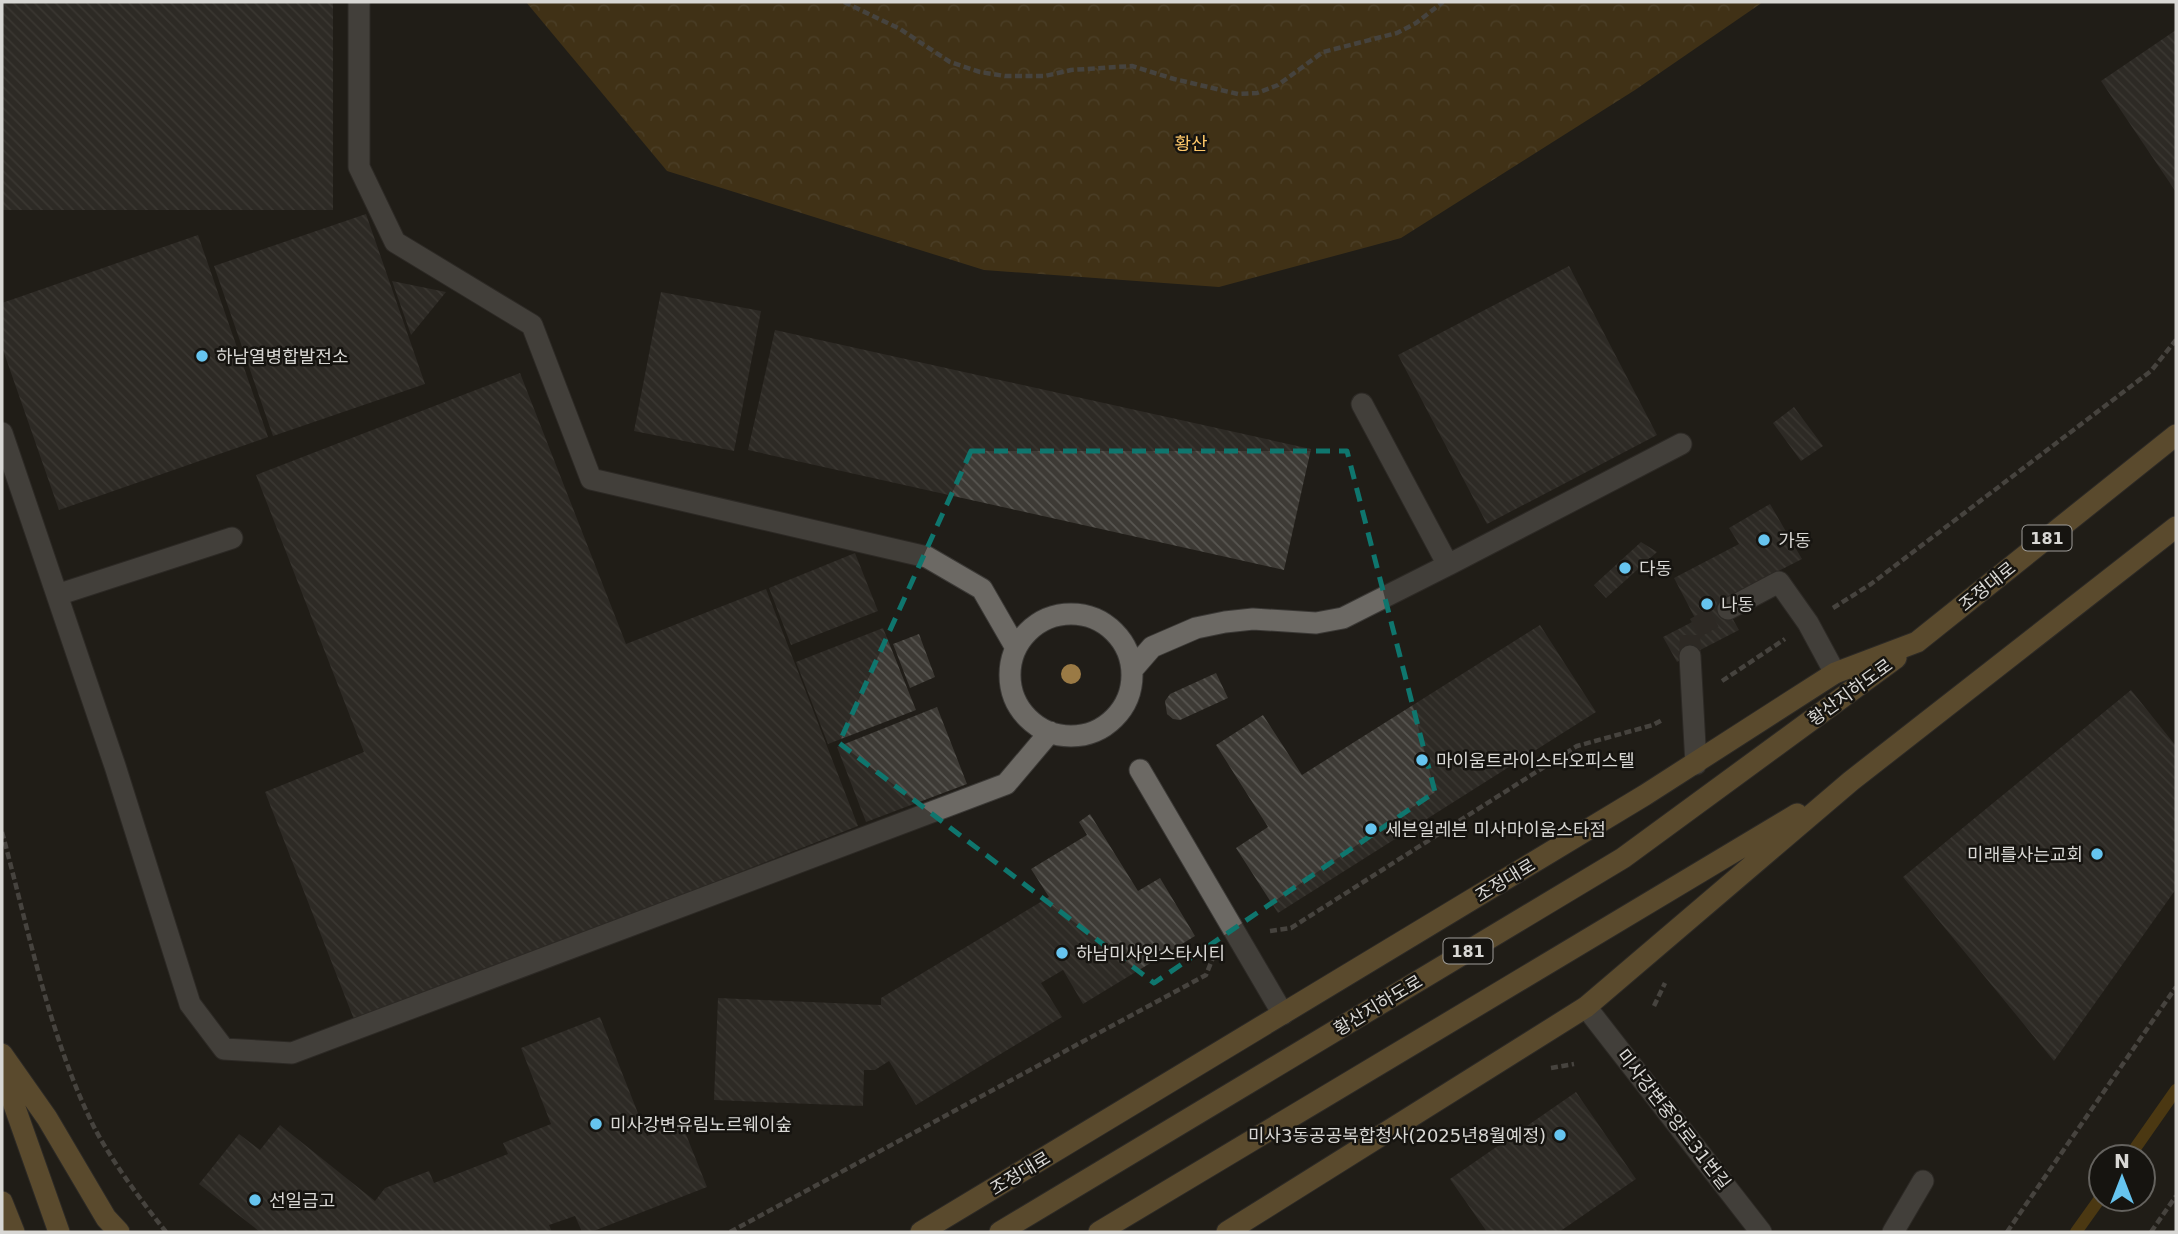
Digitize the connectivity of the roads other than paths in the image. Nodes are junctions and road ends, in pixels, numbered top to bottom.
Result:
1 (359, 2) edge
2 (1362, 404) dead end
3 (2, 433) edge
4 (2176, 435) edge
5 (1681, 444) dead end
6 (2176, 527) edge
7 (232, 538) dead end
8 (1448, 565) junction
9 (57, 595) junction
10 (1728, 609) tunnel mouth
11 (1917, 642) junction
12 (1016, 648) junction
13 (1690, 656) tunnel mouth
14 (1132, 670) junction
15 (1835, 673) junction
16 (1050, 732) junction
17 (1696, 764) junction
18 (1140, 770) dead end
19 (1851, 781) junction
20 (1586, 1007) junction
21 (1283, 1014) junction
22 (2, 1054) edge
23 (2, 1071) edge
24 (1923, 1181) dead end
25 (2, 1202) edge
26 (15, 1232) edge
27 (59, 1232) edge
28 (119, 1232) edge
29 (920, 1232) edge
30 (1000, 1232) edge
31 (1099, 1232) edge
32 (1227, 1232) edge
33 (1761, 1232) edge
34 (1893, 1232) edge

1 - 12 street
2 - 8 street
3 - 9 street
4 - 11 main road, 조정대로 / 181
5 - 8 street
6 - 19 main road
7 - 9 street
8 - 14 street
9 - 16 street
10 - 15 street
11 - 15 main road, 조정대로
11 - 30 main road, 황산지하도로 / 181
12 - 14 street
12 - 16 street
13 - 17 street
14 - 16 street
15 - 17 main road, 조정대로
17 - 21 main road, 조정대로
18 - 21 street
19 - 20 main road
19 - 31 main road
20 - 32 main road
20 - 33 street, 미사강변중앙로31번길
21 - 29 main road, 조정대로
22 - 28 main road
23 - 27 main road
24 - 34 street
25 - 26 main road

